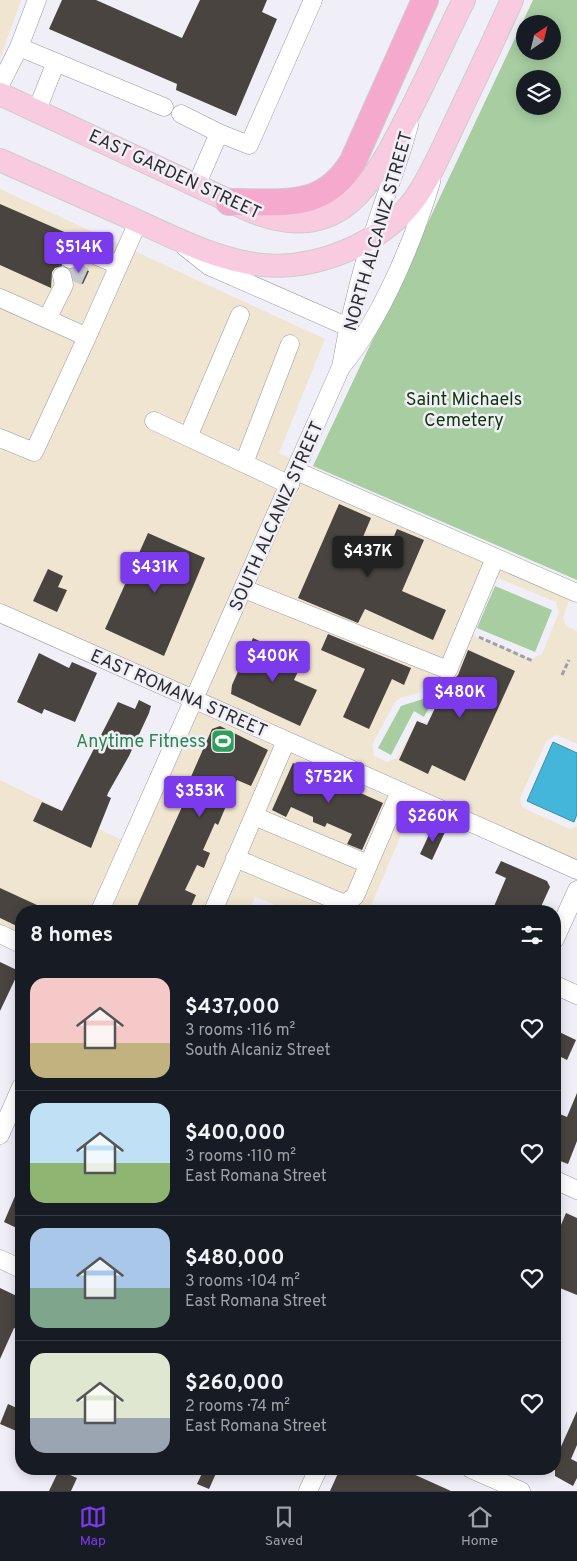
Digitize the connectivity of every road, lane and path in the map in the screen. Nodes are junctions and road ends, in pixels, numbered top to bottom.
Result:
1 (37, 0) edge
2 (314, 0) edge
3 (424, 0) edge
4 (464, 0) edge
5 (512, 0) edge
6 (19, 47) junction
7 (56, 62) junction
8 (0, 85) edge
9 (0, 94) edge
10 (415, 100) junction
11 (164, 107) dead end
12 (37, 110) junction
13 (181, 114) dead end
14 (219, 133) junction
15 (439, 157) junction
16 (0, 160) edge
17 (196, 186) junction
18 (229, 202) junction
19 (138, 222) junction
20 (170, 236) junction
21 (373, 236) junction
22 (77, 257) dead end
23 (118, 265) junction
24 (66, 280) tunnel mouth
25 (0, 298) edge
26 (240, 314) dead end
27 (47, 319) junction
28 (348, 327) junction
29 (87, 337) junction
30 (290, 344) dead end
31 (341, 366) junction
32 (154, 421) dead end
33 (188, 437) junction
34 (0, 438) edge
35 (244, 463) junction
36 (293, 478) junction
37 (495, 558) junction
38 (244, 589) junction
39 (577, 593) edge
40 (0, 613) edge
41 (473, 634) dead end
42 (569, 660) dead end
43 (533, 661) dead end
44 (562, 675) dead end
45 (194, 700) junction
46 (286, 741) junction
47 (400, 791) junction
48 (254, 816) junction
49 (235, 858) junction
50 (368, 864) junction
51 (577, 870) edge
52 (577, 890) edge
53 (103, 905) edge
54 (215, 905) edge
55 (561, 926) edge
56 (0, 934) edge
57 (15, 941) edge
58 (561, 988) edge
59 (577, 995) edge
60 (15, 1101) edge
61 (0, 1135) edge
62 (561, 1183) edge
63 (577, 1190) edge
64 (0, 1259) edge
65 (15, 1266) edge
66 (315, 1475) edge
67 (485, 1475) edge
68 (308, 1491) edge
69 (521, 1491) edge

1 - 6 street
2 - 14 street
3 - 18 highway
4 - 10 main road, NORTH ALCANIZ STREET
5 - 15 main road, NORTH ALCANIZ STREET
6 - 7 street
6 - 8 street
7 - 11 street
7 - 12 street
9 - 12 main road, EAST GARDEN STREET
10 - 18 main road, EAST GARDEN STREET
10 - 21 street, NORTH ALCANIZ STREET
12 - 17 main road, EAST GARDEN STREET
13 - 14 street
14 - 17 street
15 - 21 main road
15 - 31 street, NORTH ALCANIZ STREET
16 - 19 main road
17 - 18 main road, EAST GARDEN STREET
19 - 20 main road
19 - 23 street
20 - 21 main road
20 - 28 street
21 - 28 street, NORTH ALCANIZ STREET
22 - 23 street
23 - 29 street
24 - 27 street
25 - 27 street
26 - 33 street
27 - 29 street
28 - 31 street, NORTH ALCANIZ STREET
29 - 34 street
30 - 35 street
31 - 36 street, SOUTH ALCANIZ STREET
32 - 33 street
33 - 35 street
35 - 36 street
36 - 37 street
36 - 38 street, SOUTH ALCANIZ STREET
37 - 38 street
37 - 39 street
38 - 45 street, SOUTH ALCANIZ STREET
40 - 45 street, EAST ROMANA STREET
41 - 43 path
42 - 44 path
45 - 46 street, EAST ROMANA STREET
45 - 53 street, SOUTH ALCANIZ STREET
46 - 47 street, EAST ROMANA STREET
46 - 48 street
47 - 50 street
47 - 51 street, EAST ROMANA STREET
48 - 49 street
48 - 50 street
49 - 50 street
49 - 54 street
52 - 55 street
56 - 57 street
58 - 59 street
60 - 61 street
62 - 63 street
64 - 65 street
66 - 68 street
67 - 69 street

